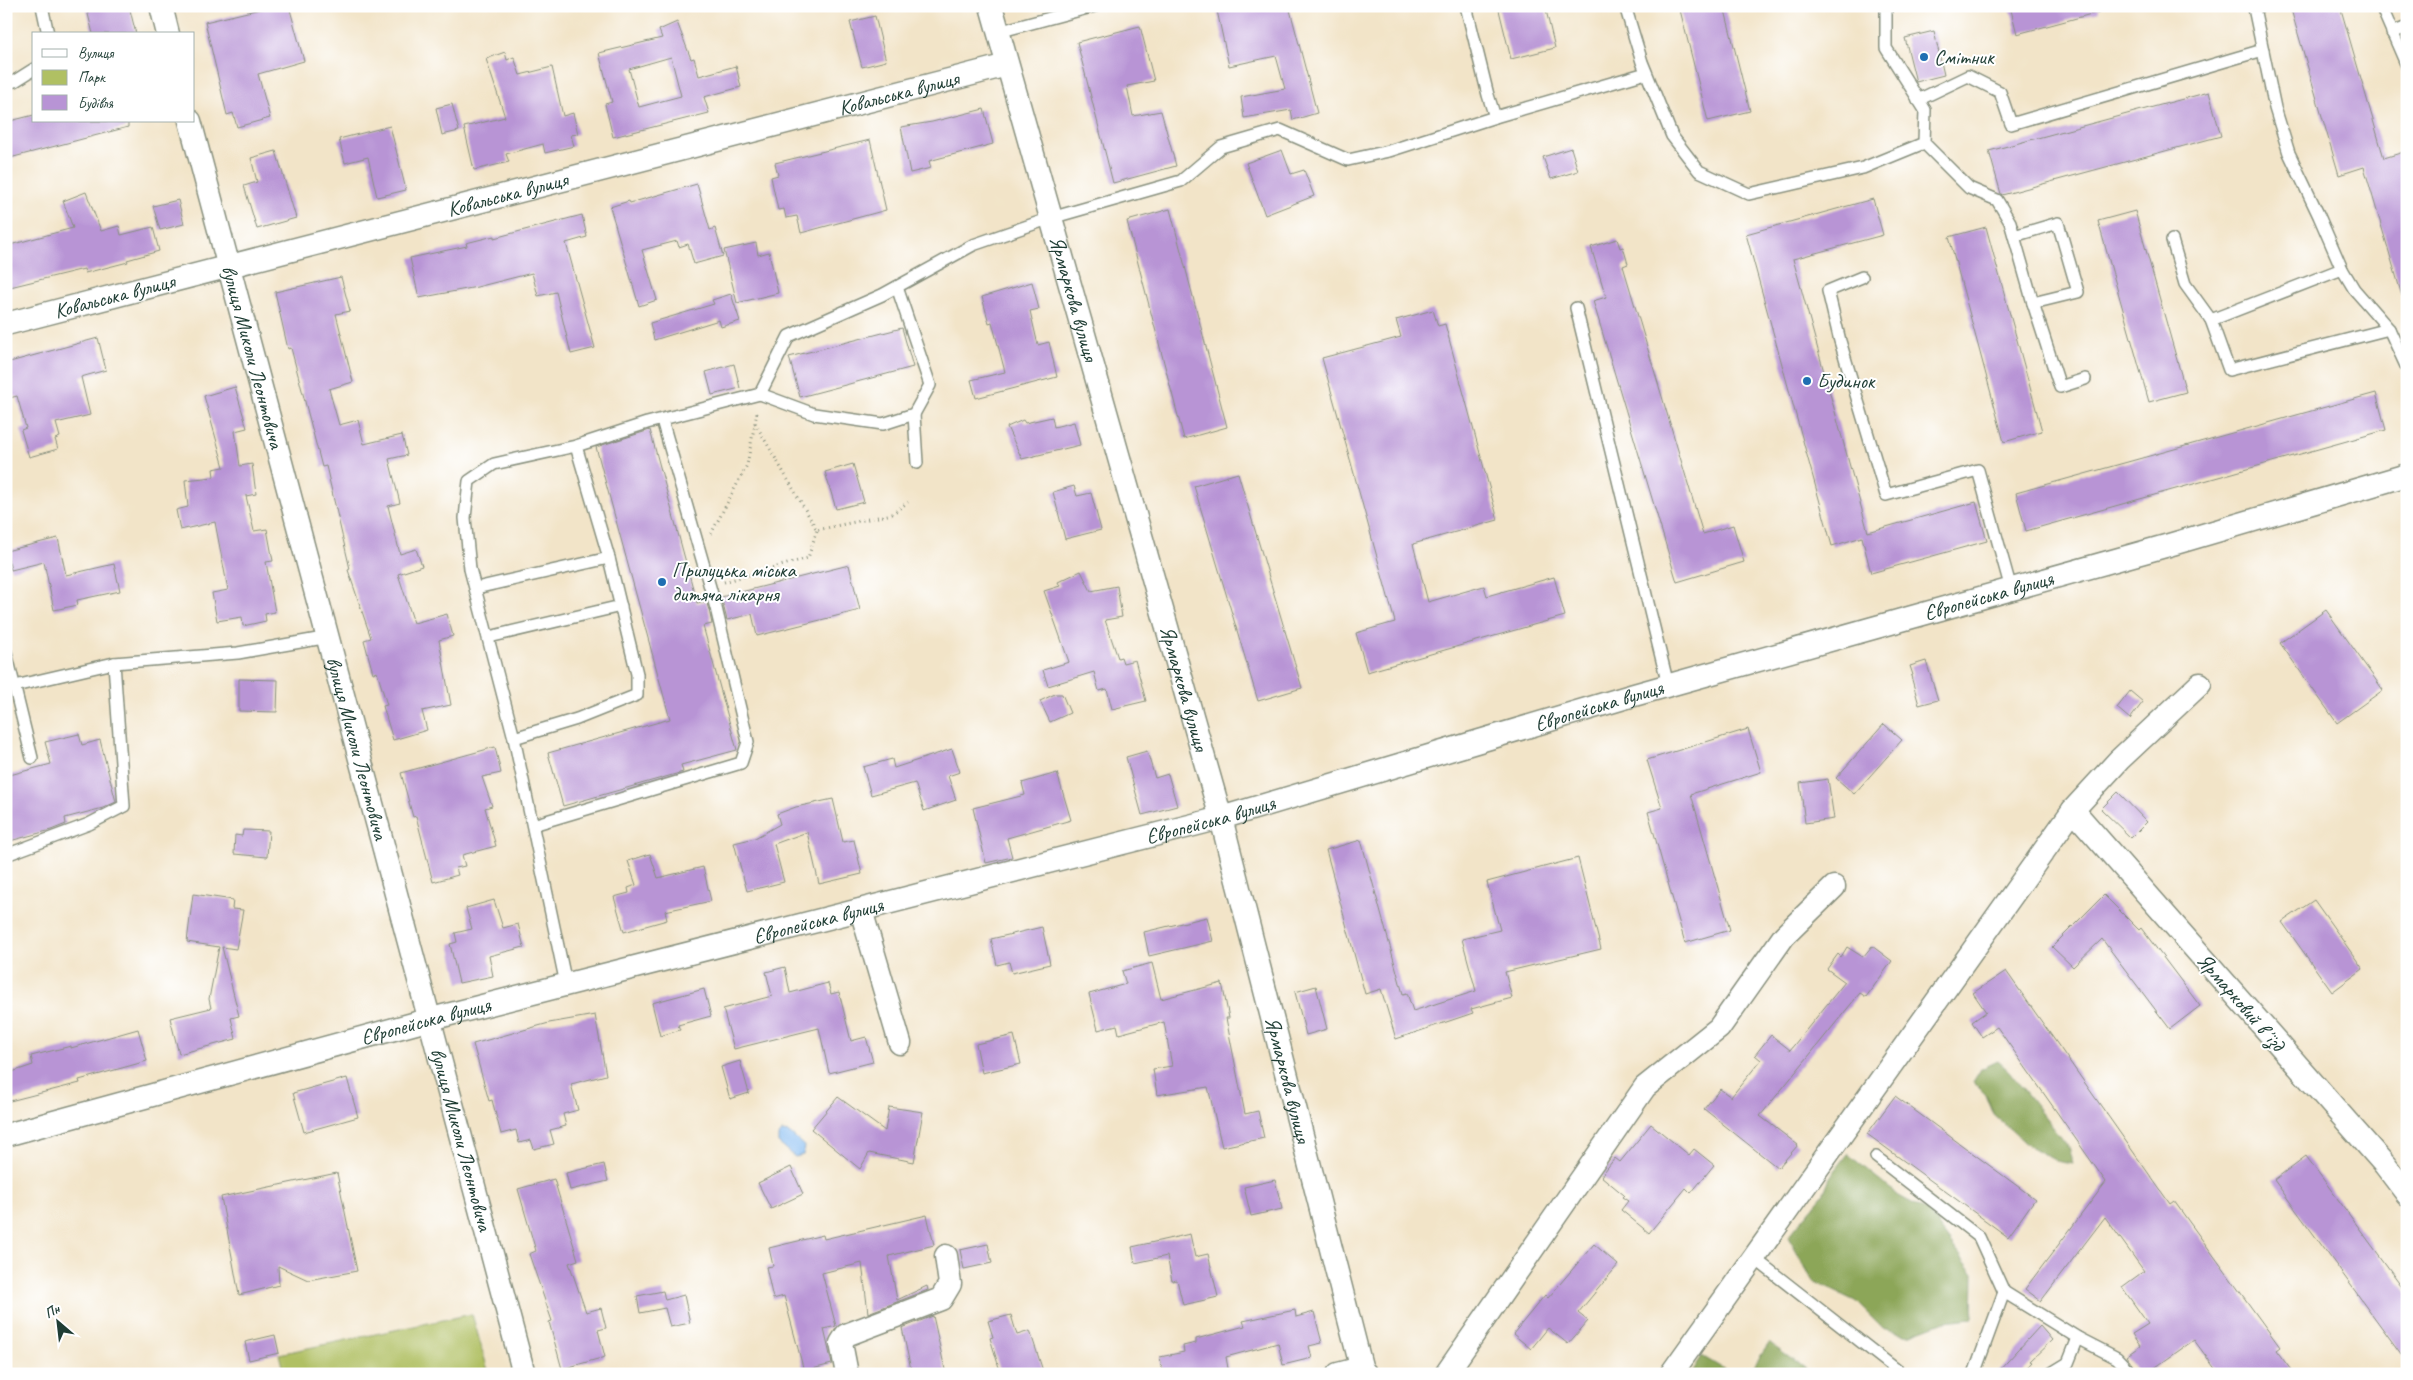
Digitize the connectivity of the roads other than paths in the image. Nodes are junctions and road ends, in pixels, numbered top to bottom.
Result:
1 (42, 6) edge
2 (161, 6) edge
3 (991, 6) edge
4 (1095, 6) edge
5 (1466, 6) edge
6 (1624, 6) edge
7 (1886, 6) edge
8 (2260, 6) edge
9 (2380, 6) edge
10 (2407, 27) edge
11 (48, 32) edge
12 (168, 32) edge
13 (998, 32) junction
14 (2392, 33) junction
15 (2263, 50) junction
16 (1007, 64) junction
17 (2407, 66) edge
18 (32, 70) edge
19 (1646, 73) junction
20 (6, 83) edge
21 (1918, 100) junction
22 (1495, 117) junction
23 (190, 122) edge
24 (1924, 143) junction
25 (1051, 218) junction
26 (2014, 236) junction
27 (2172, 240) dead end
28 (228, 267) junction
29 (2342, 269) junction
30 (1862, 277) dead end
31 (897, 287) junction
32 (2033, 304) junction
33 (1576, 308) dead end
34 (2211, 320) junction
35 (6, 324) edge
36 (2389, 329) junction
37 (2407, 368) edge
38 (2085, 379) dead end
39 (760, 394) junction
40 (914, 414) junction
41 (662, 420) junction
42 (576, 446) junction
43 (917, 463) dead end
44 (2407, 476) edge
45 (609, 558) junction
46 (476, 588) junction
47 (2011, 589) junction
48 (621, 606) junction
49 (329, 637) junction
50 (489, 637) junction
51 (6, 652) edge
52 (114, 663) junction
53 (2200, 684) dead end
54 (1668, 685) junction
55 (15, 686) junction
56 (514, 738) junction
57 (32, 758) dead end
58 (2073, 810) junction
59 (1221, 818) junction
60 (533, 826) junction
61 (6, 855) edge
62 (1834, 887) dead end
63 (861, 910) junction
64 (566, 984) junction
65 (430, 1019) junction
66 (900, 1043) dead end
67 (6, 1135) edge
68 (1876, 1157) dead end
69 (2407, 1194) edge
70 (946, 1256) dead end
71 (1754, 1258) junction
72 (2004, 1292) junction
73 (2078, 1338) junction
74 (1364, 1372) edge
75 (524, 1374) edge
76 (847, 1374) edge
77 (1338, 1374) edge
78 (1446, 1374) edge
79 (1671, 1374) edge
80 (1902, 1374) edge
81 (1974, 1374) edge
82 (2050, 1374) edge
83 (2132, 1374) edge

1 - 11 lane
2 - 12 street
3 - 13 street, Ярмаркова вулиця
4 - 13 lane
5 - 22 lane
6 - 19 lane
7 - 21 lane
8 - 15 lane
9 - 14 lane
10 - 14 lane
13 - 16 street, Ярмаркова вулиця
14 - 17 lane
15 - 21 lane
15 - 29 lane
16 - 25 street, Ярмаркова вулиця
16 - 28 street, Ковальська вулиця
18 - 20 lane
19 - 22 lane
19 - 24 lane
21 - 24 lane
22 - 25 lane
23 - 28 street, вулиця Миколи Леонтовича
24 - 26 lane
25 - 31 lane
25 - 59 street, Ярмаркова вулиця
26 - 32 lane
26 - 32 lane
27 - 34 lane
28 - 35 street, Ковальська вулиця
28 - 49 street, вулиця Миколи Леонтовича
29 - 34 lane
29 - 36 lane
30 - 47 lane
31 - 39 lane
31 - 40 lane
32 - 38 lane
33 - 54 lane
34 - 36 lane
36 - 37 lane
39 - 40 lane
39 - 41 lane
40 - 43 lane
41 - 42 lane
41 - 60 lane
42 - 45 lane
42 - 46 lane
44 - 47 street, Європейська вулиця
45 - 46 lane
45 - 48 lane
46 - 50 lane
47 - 54 street, Європейська вулиця
48 - 50 lane
48 - 56 lane
49 - 52 lane
49 - 65 street, вулиця Миколи Леонтовича
50 - 56 lane
51 - 55 lane
52 - 55 lane
52 - 61 lane
53 - 58 street
54 - 59 street, Європейська вулиця
55 - 57 lane
56 - 60 lane
58 - 69 street, Ярмарковий вʼїзд
58 - 71 street
59 - 63 street, Європейська вулиця
59 - 74 street, Ярмаркова вулиця
60 - 64 lane
62 - 78 street
63 - 64 street, Європейська вулиця
63 - 66 street
64 - 65 street, Європейська вулиця
65 - 67 street, Європейська вулиця
65 - 75 street, вулиця Миколи Леонтовича
68 - 72 lane
70 - 76 street
71 - 79 street
71 - 80 lane
72 - 73 lane
72 - 81 lane
73 - 82 lane
73 - 83 lane
74 - 77 street

